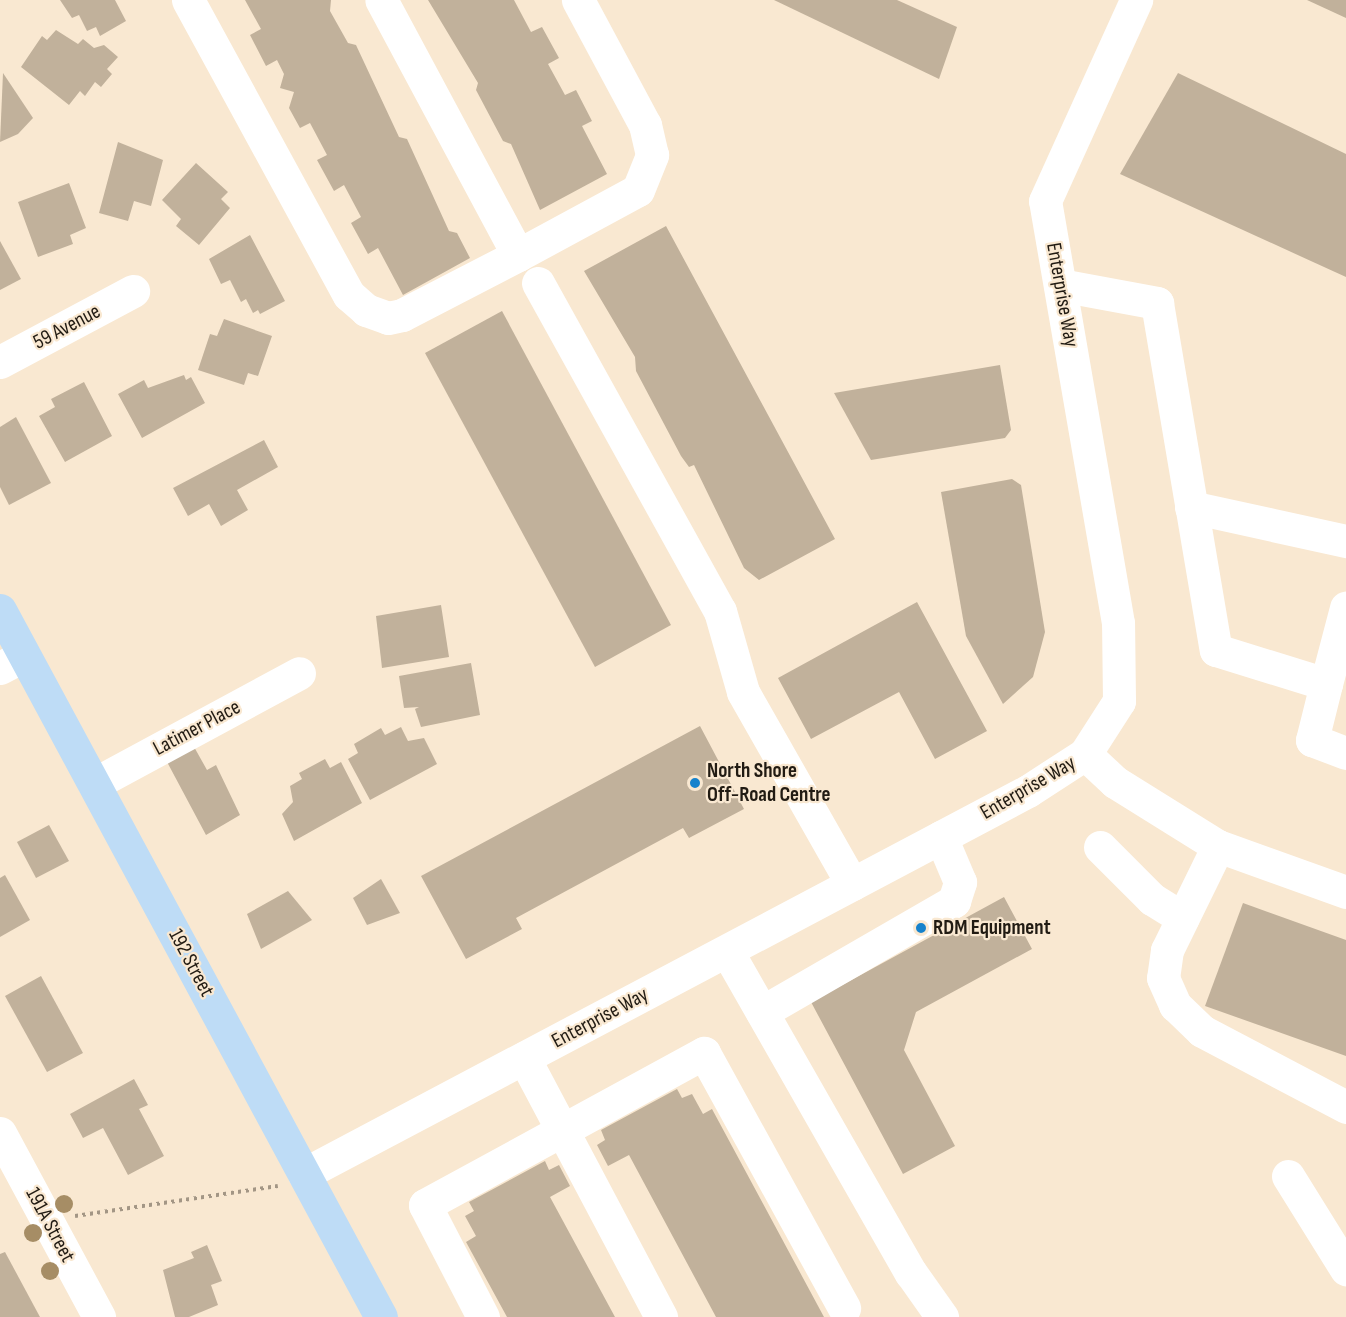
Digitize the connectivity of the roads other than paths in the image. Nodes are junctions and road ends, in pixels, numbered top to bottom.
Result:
1 (188, 0) edge
2 (381, 0) edge
3 (579, 0) edge
4 (1136, 0) edge
5 (518, 255) junction
6 (538, 283) dead end
7 (1060, 285) junction
8 (133, 291) dead end
9 (0, 362) edge
10 (1191, 507) junction
11 (1346, 541) edge
12 (1346, 608) edge
13 (0, 609) edge
14 (12, 661) edge
15 (299, 673) dead end
16 (1326, 684) junction
17 (1346, 753) edge
18 (1085, 754) junction
19 (94, 784) junction
20 (941, 837) junction
21 (1218, 846) junction
22 (1100, 848) dead end
23 (852, 884) junction
24 (1346, 892) edge
25 (1183, 918) junction
26 (727, 951) junction
27 (762, 1012) junction
28 (524, 1058) junction
29 (1346, 1107) edge
30 (560, 1131) junction
31 (0, 1133) edge
32 (9, 1171) edge
33 (1288, 1176) dead end
34 (293, 1180) junction
35 (1346, 1269) edge
36 (844, 1308) dead end
37 (99, 1317) edge
38 (381, 1317) edge
39 (483, 1317) edge
40 (661, 1317) edge
41 (942, 1317) edge

1 - 5 street
2 - 5 street
3 - 5 street
4 - 7 street, Enterprise Way
6 - 23 street
7 - 10 street
7 - 18 street, Enterprise Way
8 - 9 street, 59 Avenue
10 - 11 street
10 - 16 street
12 - 16 street
13 - 14 main road, 192 Street
14 - 19 main road, 192 Street
15 - 19 street, Latimer Place
16 - 17 street
18 - 20 street, Enterprise Way
18 - 21 street
19 - 34 main road, 192 Street
20 - 23 street, Enterprise Way
20 - 27 street
21 - 24 street
21 - 25 street
22 - 25 street
23 - 26 street, Enterprise Way
25 - 29 street
26 - 27 street
26 - 28 street, Enterprise Way
27 - 41 street
28 - 30 street
28 - 34 street, Enterprise Way
30 - 36 street
30 - 39 street
30 - 40 street
31 - 32 street, 191A Street
32 - 37 street, 191A Street
33 - 35 street
34 - 38 main road, 192 Street

